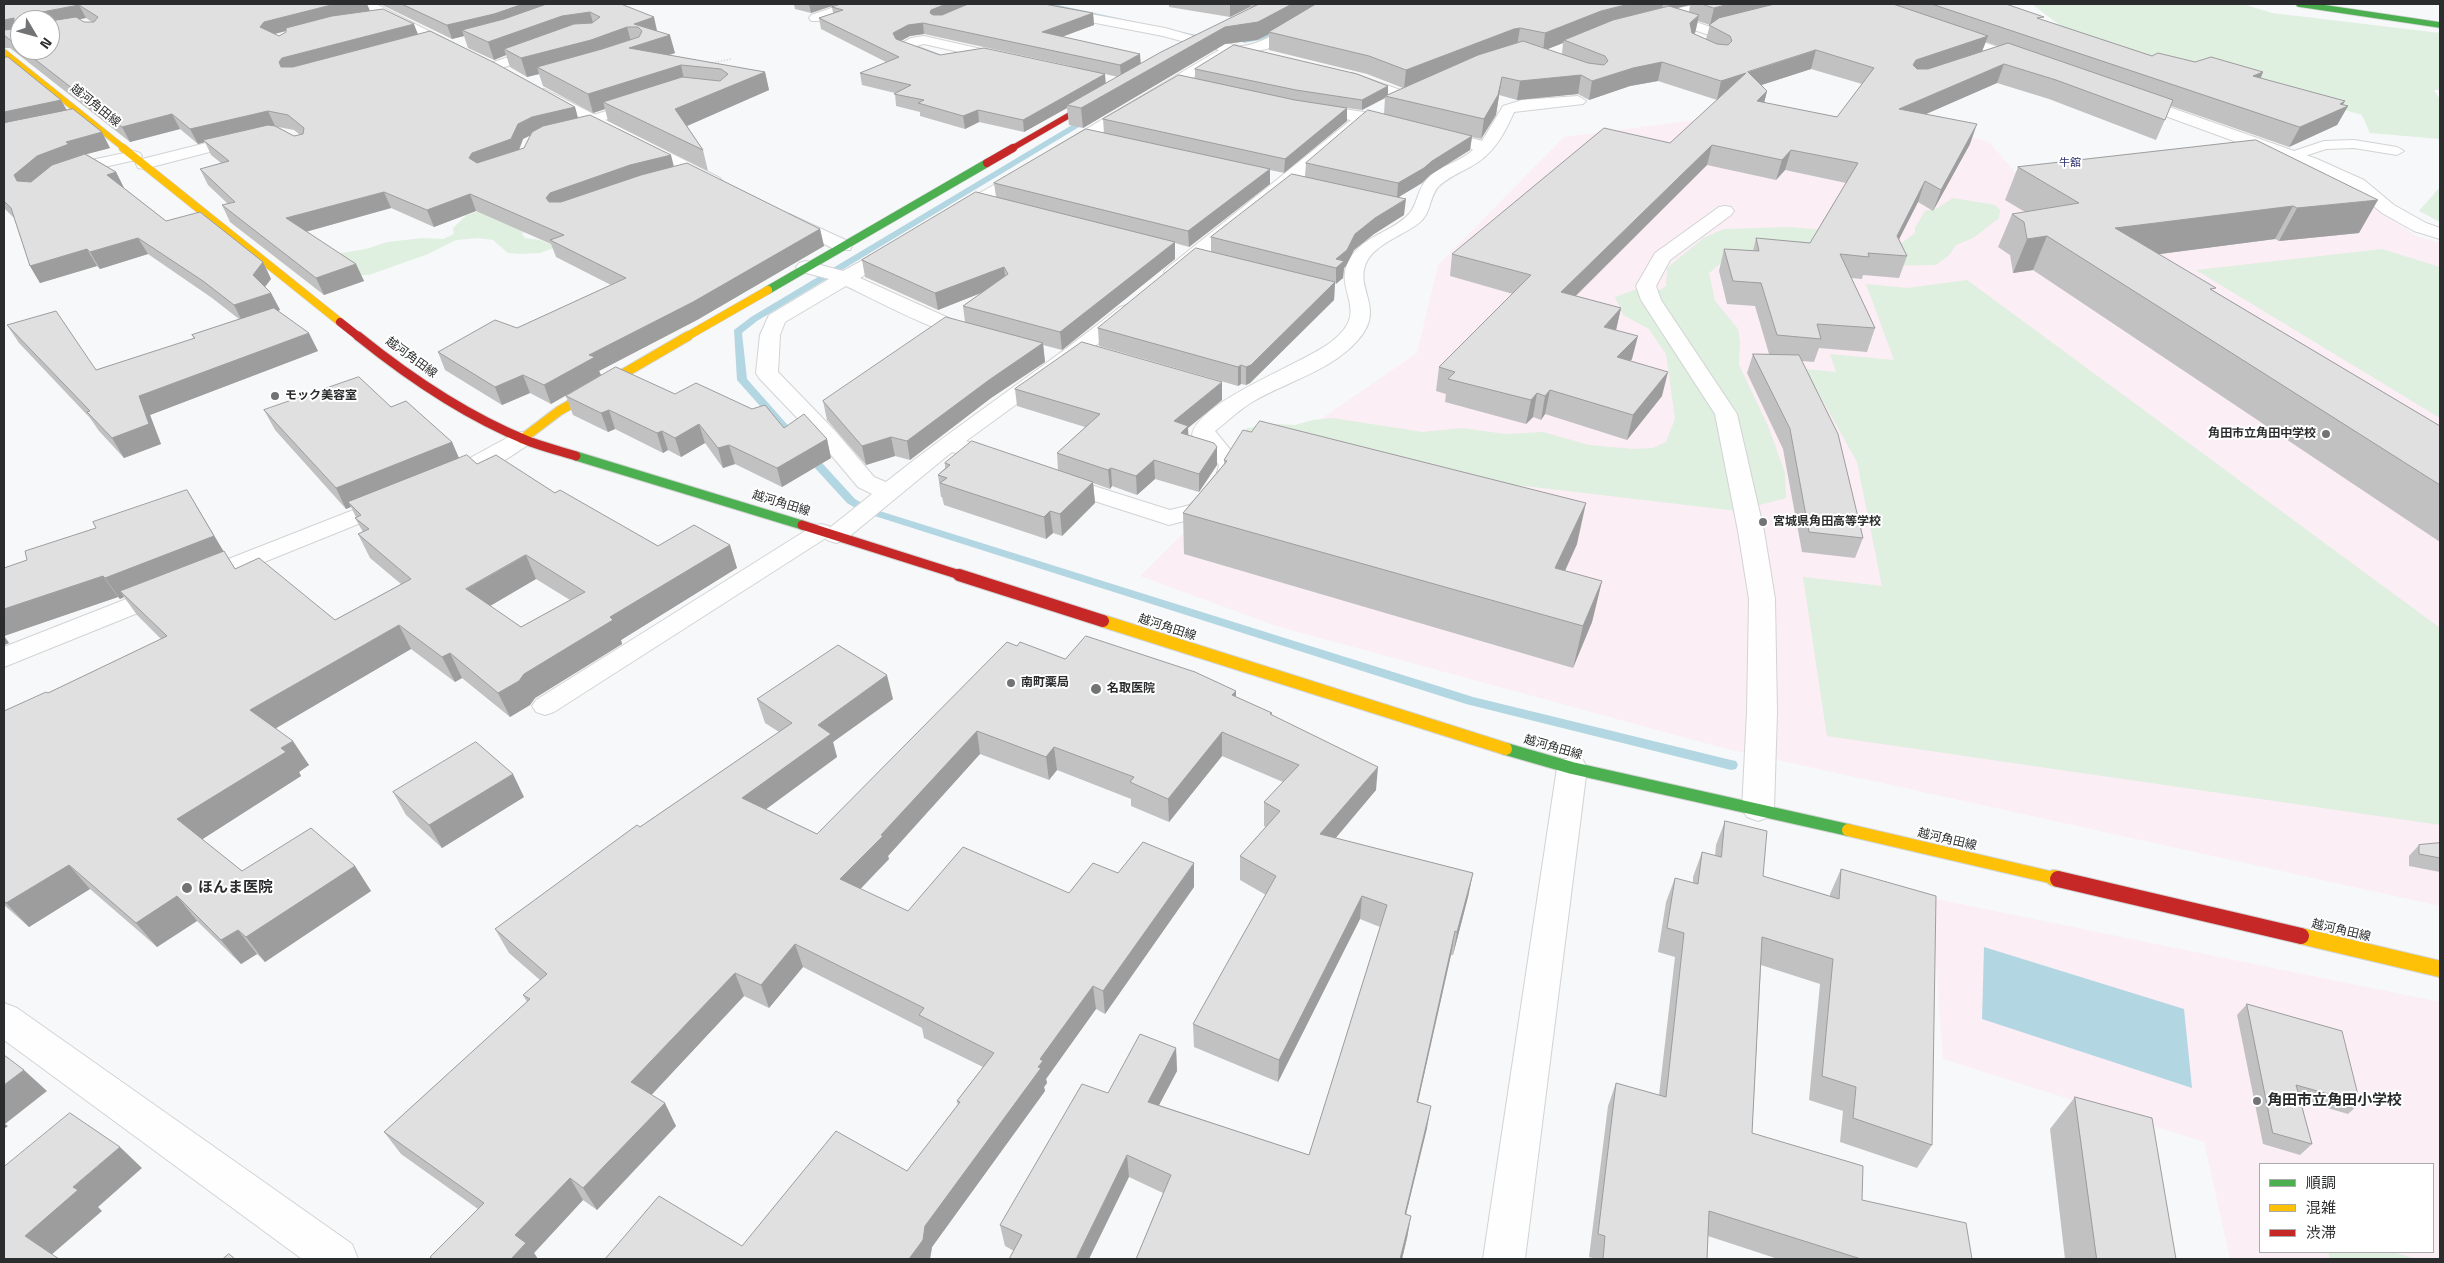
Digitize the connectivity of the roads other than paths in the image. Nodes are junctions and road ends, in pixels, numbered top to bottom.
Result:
1 (366, 4) edge
2 (855, 4) edge
3 (1018, 4) edge
4 (1335, 4) edge
5 (1714, 4) edge
6 (1811, 4) edge
7 (2299, 4) edge
8 (1664, 15) junction
9 (390, 16) junction
10 (816, 18) dead end
11 (362, 20) edge
12 (1638, 23) edge
13 (2440, 25) edge
14 (1932, 28) edge
15 (1217, 31) edge
16 (1709, 31) junction
17 (1695, 41) edge
18 (450, 42) junction
19 (1197, 42) junction
20 (555, 43) edge
21 (417, 44) edge
22 (1236, 50) junction
23 (4, 52) edge
24 (1180, 52) edge
25 (2003, 53) junction
26 (982, 54) edge
27 (1272, 59) edge
28 (481, 61) junction
29 (1016, 61) edge
30 (1977, 62) edge
31 (20, 64) junction
32 (2038, 65) edge
33 (4, 68) edge
34 (1335, 73) edge
35 (512, 77) edge
36 (532, 88) edge
37 (1422, 90) edge
38 (1108, 93) edge
39 (2120, 95) edge
40 (1404, 96) junction
41 (648, 101) edge
42 (1578, 101) dead end
43 (1295, 107) edge
44 (1379, 113) junction
45 (86, 117) junction
46 (66, 122) edge
47 (590, 124) junction
48 (1048, 127) junction
49 (1417, 129) edge
50 (261, 135) edge
51 (1084, 136) junction
52 (1112, 142) edge
53 (1483, 149) junction
54 (2397, 151) dead end
55 (2293, 156) junction
56 (139, 160) junction
57 (695, 172) junction
58 (677, 177) edge
59 (1268, 177) edge
60 (47, 178) edge
61 (1287, 182) junction
62 (1306, 186) edge
63 (731, 190) edge
64 (978, 201) junction
65 (1006, 208) edge
66 (1725, 211) dead end
67 (774, 212) edge
68 (937, 225) edge
69 (2440, 234) edge
70 (912, 240) edge
71 (843, 246) junction
72 (1174, 252) edge
73 (1193, 257) junction
74 (1212, 261) edge
75 (806, 267) junction
76 (845, 278) junction
77 (1163, 281) edge
78 (1140, 300) edge
79 (989, 336) edge
80 (1040, 352) edge
81 (1073, 354) junction
82 (1108, 357) edge
83 (1217, 389) edge
84 (1244, 397) junction
85 (522, 439) junction
86 (949, 444) junction
87 (1013, 466) edge
88 (1040, 475) edge
89 (888, 492) junction
90 (828, 533) junction
91 (4, 658) edge
92 (544, 706) dead end
93 (1572, 768) junction
94 (1758, 809) junction
95 (2440, 969) edge
96 (4, 1018) edge
97 (338, 1259) edge
98 (1504, 1259) edge

1 - 9 street
2 - 10 street
3 - 19 street
4 - 22 street
5 - 8 street
6 - 16 street
7 - 13 main road
8 - 12 street
8 - 16 street
9 - 11 street
9 - 18 street
14 - 25 street
15 - 19 main road
16 - 17 street
18 - 21 street
18 - 28 street
19 - 22 street
19 - 24 main road
20 - 28 street
22 - 27 street
22 - 51 street
23 - 31 main road, 越河角田線
25 - 30 street
25 - 32 street
26 - 29 street
28 - 35 street
31 - 33 lane
31 - 45 main road, 越河角田線
34 - 40 street
36 - 47 street
37 - 40 street
38 - 48 main road
39 - 55 street
40 - 44 street
41 - 47 lane
42 - 53 street
43 - 44 street
44 - 61 street
45 - 46 lane
45 - 56 main road, 越河角田線
47 - 57 street
48 - 51 street
48 - 71 main road
49 - 53 street
50 - 56 street
51 - 52 street
51 - 64 street
53 - 84 street
54 - 55 lane
55 - 69 street
56 - 60 street
56 - 85 main road, 越河角田線
57 - 58 lane
57 - 63 street
59 - 61 street
61 - 62 street
61 - 73 street
64 - 65 street
64 - 68 street
66 - 94 street
67 - 71 street
70 - 76 street
71 - 75 main road
72 - 73 street
73 - 74 street
73 - 77 street
75 - 76 street
75 - 85 main road
76 - 79 street
76 - 89 street
78 - 81 street
80 - 81 street
81 - 82 street
81 - 86 street
83 - 84 street
84 - 88 street
85 - 90 main road, 越河角田線
85 - 91 street
86 - 87 street
86 - 89 street
89 - 90 street
90 - 92 lane
90 - 93 main road, 越河角田線
93 - 94 main road, 越河角田線
93 - 98 street
94 - 95 main road, 越河角田線
96 - 97 street

